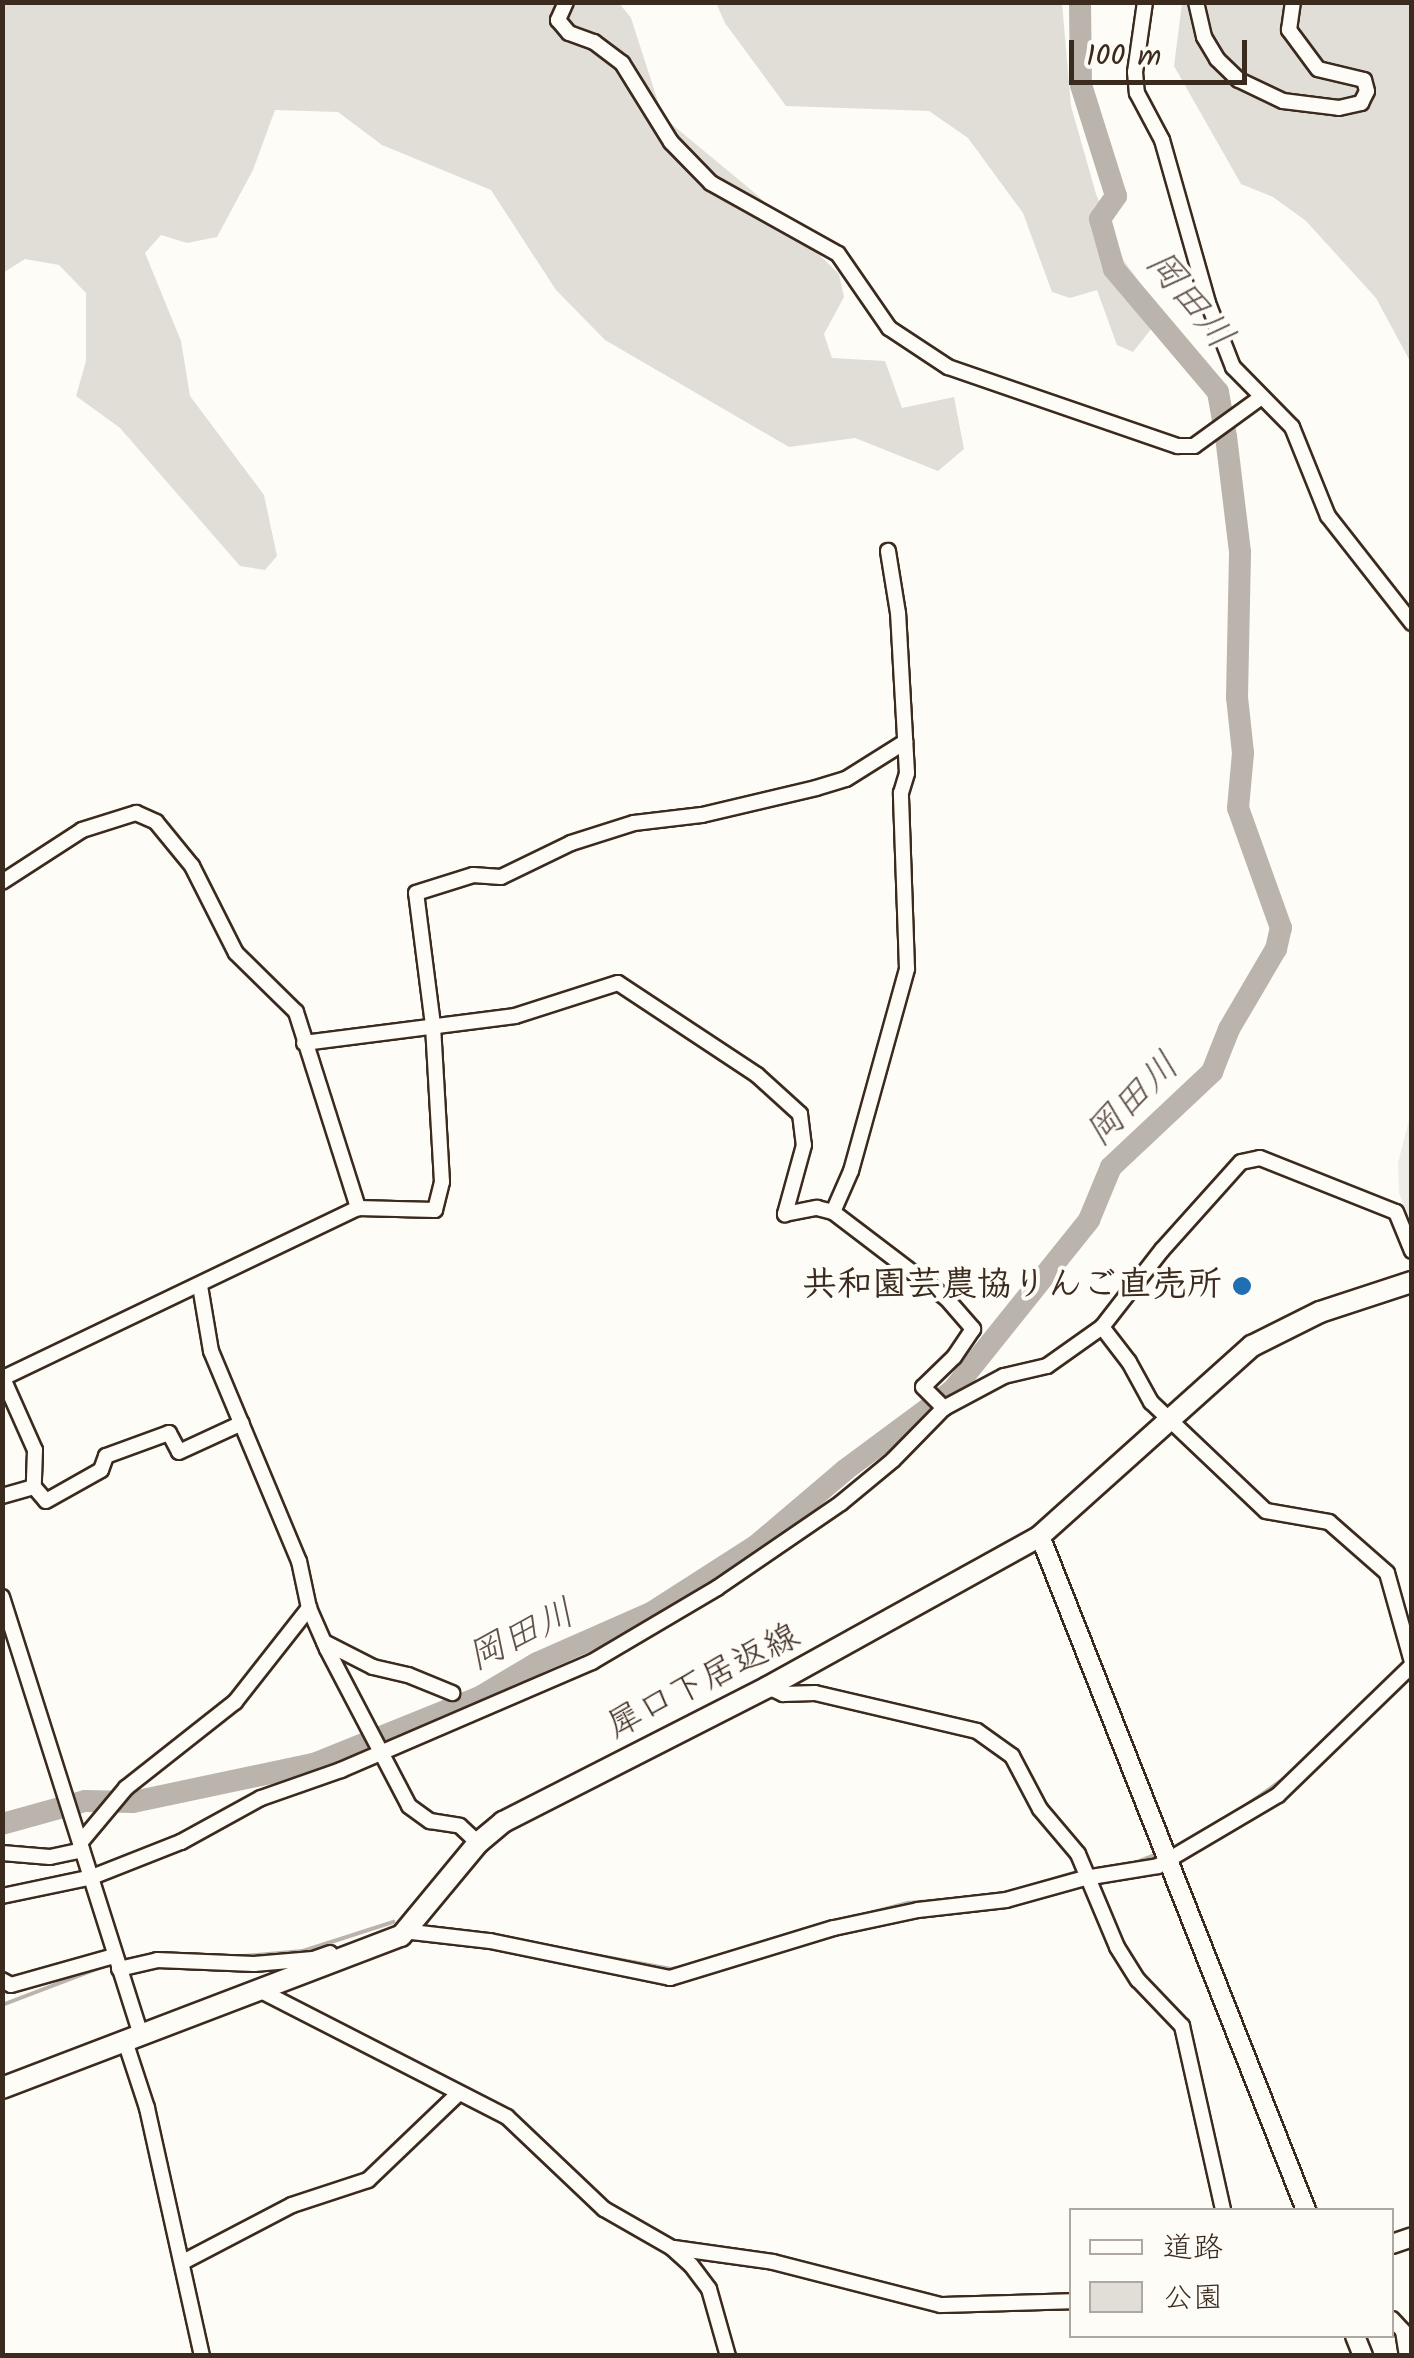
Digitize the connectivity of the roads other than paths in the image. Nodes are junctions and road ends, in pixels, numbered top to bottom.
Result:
1 (566, 2) edge
2 (1145, 2) edge
3 (1196, 2) edge
4 (1293, 2) edge
5 (1260, 398) junction
6 (888, 551) dead end
7 (1412, 623) edge
8 (904, 742) junction
9 (2, 882) edge
10 (433, 1025) junction
11 (304, 1043) junction
12 (358, 1208) junction
13 (833, 1212) junction
14 (1412, 1251) edge
15 (1412, 1282) edge
16 (200, 1286) junction
17 (1102, 1327) junction
18 (3, 1377) edge
19 (8, 1402) edge
20 (944, 1408) junction
21 (1169, 1422) junction
22 (242, 1423) junction
23 (34, 1487) junction
24 (2, 1496) edge
25 (1040, 1536) junction
26 (2, 1598) edge
27 (309, 1608) junction
28 (324, 1642) junction
29 (1412, 1664) edge
30 (768, 1687) junction
31 (452, 1693) dead end
32 (380, 1749) junction
33 (478, 1844) junction
34 (81, 1846) junction
35 (2, 1853) edge
36 (1168, 1862) junction
37 (1083, 1872) junction
38 (92, 1878) junction
39 (2, 1896) edge
40 (407, 1930) junction
41 (116, 1963) junction
42 (2, 1980) edge
43 (262, 1991) junction
44 (133, 2038) junction
45 (2, 2088) edge
46 (457, 2095) junction
47 (1223, 2208) edge
48 (1305, 2208) edge
49 (672, 2248) junction
50 (183, 2262) junction
51 (1069, 2302) edge
52 (1407, 2327) edge
53 (202, 2356) edge
54 (728, 2356) edge
55 (1407, 2356) edge

1 - 5 street
2 - 5 street
3 - 4 street
5 - 7 street
6 - 8 street
8 - 10 street
8 - 13 street
9 - 11 street
10 - 11 street
10 - 12 street
10 - 13 street
11 - 12 street
12 - 16 street
13 - 20 street
14 - 17 street
15 - 21 main road, 犀口下居返線
16 - 18 street
16 - 22 street
17 - 20 street
17 - 21 street
18 - 19 street
19 - 23 street
20 - 32 street
21 - 25 main road, 犀口下居返線
21 - 29 street
22 - 23 street
22 - 27 street
23 - 24 street
25 - 30 main road, 犀口下居返線
25 - 36 street
26 - 34 street
27 - 28 street
27 - 34 street
28 - 31 street
28 - 32 street
29 - 36 street
30 - 33 main road, 犀口下居返線
30 - 37 street
32 - 33 street
32 - 38 street
33 - 40 main road, 犀口下居返線
34 - 35 street
34 - 38 street
36 - 37 street
36 - 48 street
37 - 40 street
37 - 47 street
38 - 39 street
38 - 41 street
40 - 41 street
40 - 43 main road, 犀口下居返線
41 - 42 street
41 - 44 street
43 - 44 main road, 犀口下居返線
43 - 46 street
44 - 45 main road, 犀口下居返線
44 - 50 street
46 - 49 street
46 - 50 street
49 - 51 street
49 - 54 street
50 - 53 street
52 - 55 street

